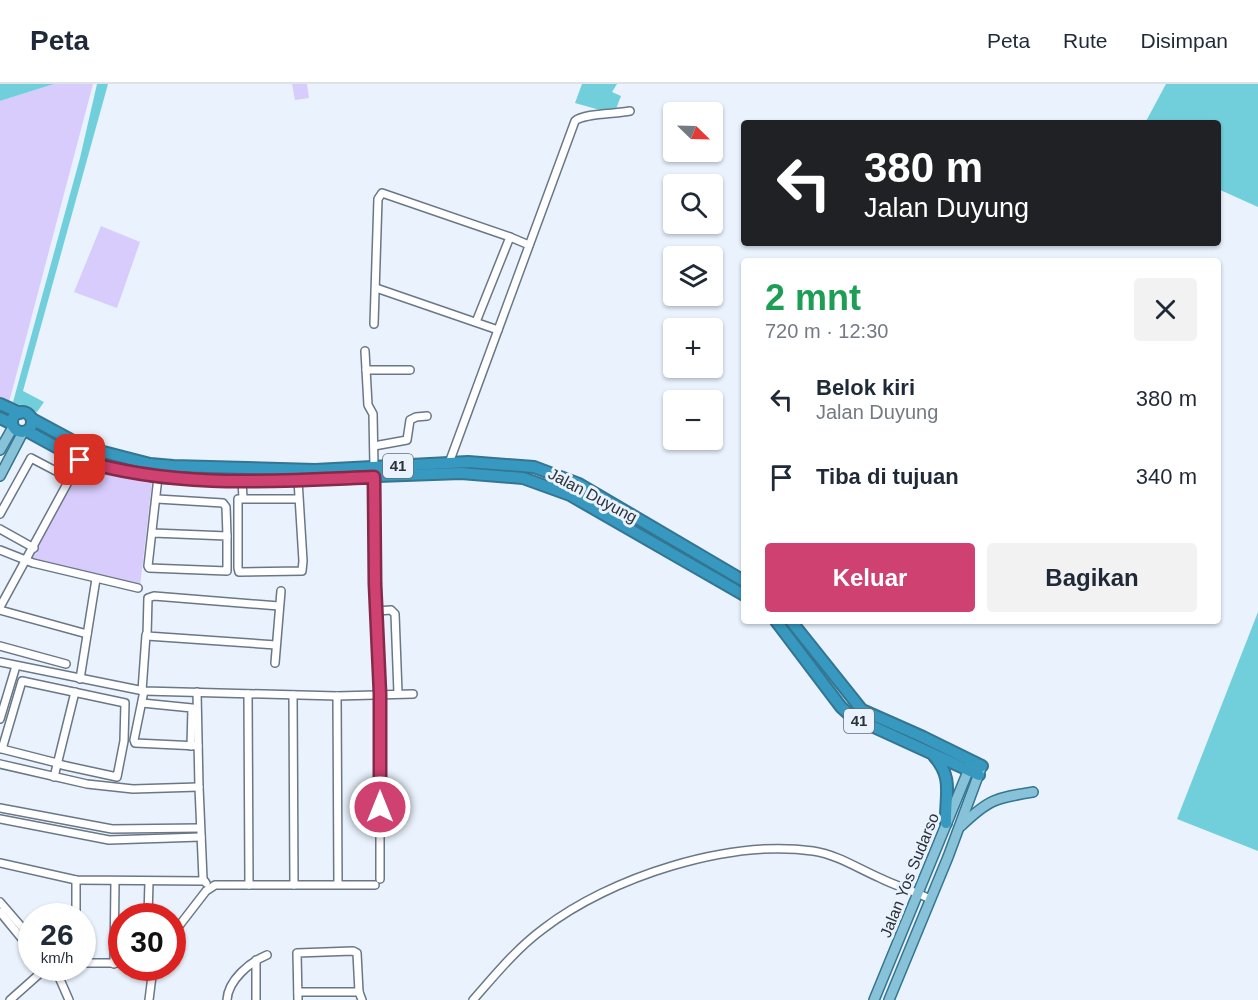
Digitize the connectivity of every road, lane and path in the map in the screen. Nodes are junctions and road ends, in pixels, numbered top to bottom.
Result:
1 (630, 111) dead end
2 (510, 237) junction
3 (529, 245) junction
4 (376, 288) junction
5 (476, 322) junction
6 (374, 324) dead end
7 (498, 330) junction
8 (365, 351) dead end
9 (366, 370) junction
10 (410, 370) dead end
11 (0, 404) edge
12 (20, 413) junction
13 (427, 416) dead end
14 (0, 418) edge
15 (32, 419) junction
16 (19, 429) junction
17 (374, 446) junction
18 (0, 450) edge
19 (80, 460) junction
20 (449, 463) junction
21 (250, 469) junction
22 (374, 472) junction
23 (1, 473) edge
24 (159, 477) junction
25 (71, 479) junction
26 (298, 480) junction
27 (247, 481) junction
28 (243, 498) junction
29 (157, 499) junction
30 (298, 499) junction
31 (618, 506) junction
32 (0, 514) edge
33 (611, 519) junction
34 (0, 528) edge
35 (153, 533) junction
36 (227, 536) junction
37 (34, 548) junction
38 (0, 550) edge
39 (27, 560) junction
40 (96, 579) junction
41 (741, 579) edge
42 (138, 588) dead end
43 (280, 591) dead end
44 (741, 593) edge
45 (279, 606) junction
46 (0, 609) edge
47 (377, 611) junction
48 (778, 624) edge
49 (793, 624) edge
50 (87, 634) junction
51 (146, 635) junction
52 (276, 645) junction
53 (0, 646) edge
54 (0, 662) edge
55 (275, 663) dead end
56 (66, 664) dead end
57 (16, 666) junction
58 (80, 679) junction
59 (143, 691) junction
60 (75, 692) junction
61 (197, 693) junction
62 (398, 693) junction
63 (248, 694) junction
64 (380, 694) junction
65 (413, 694) dead end
66 (293, 695) junction
67 (337, 696) junction
68 (142, 703) junction
69 (0, 719) edge
70 (0, 727) edge
71 (8, 731) junction
72 (194, 746) junction
73 (1, 749) edge
74 (932, 753) junction
75 (0, 764) edge
76 (57, 764) junction
77 (975, 768) junction
78 (54, 777) junction
79 (199, 787) junction
80 (1033, 792) dead end
81 (0, 808) edge
82 (0, 819) edge
83 (946, 823) junction
84 (200, 828) junction
85 (959, 828) junction
86 (201, 837) junction
87 (0, 863) edge
88 (76, 880) junction
89 (204, 881) junction
90 (115, 882) junction
91 (149, 882) junction
92 (338, 884) junction
93 (249, 885) junction
94 (294, 885) junction
95 (211, 886) junction
96 (917, 893) junction
97 (930, 899) junction
98 (0, 902) edge
99 (76, 903) edge
100 (116, 903) edge
101 (148, 903) edge
102 (0, 912) edge
103 (186, 917) edge
104 (18, 923) edge
105 (18, 934) edge
106 (267, 955) dead end
107 (256, 960) junction
108 (31, 981) edge
109 (61, 981) edge
110 (151, 981) edge
111 (359, 992) junction
112 (298, 996) edge
113 (10, 1000) edge
114 (69, 1000) edge
115 (149, 1000) edge
116 (227, 1000) edge
117 (256, 1000) edge
118 (362, 1000) edge
119 (473, 1000) edge
120 (874, 1000) edge
121 (889, 1000) edge

1 - 3 street
2 - 3 street
2 - 4 street
2 - 5 street
3 - 7 street
4 - 5 street
4 - 6 street
5 - 7 street
7 - 20 street
8 - 9 street
9 - 10 street
9 - 17 street
11 - 12 highway, 41
12 - 15 highway, 41
12 - 16 highway
13 - 17 street
14 - 16 highway, Jalan Duyung / 41
15 - 16 highway
15 - 21 highway, Jalan Duyung / 41
16 - 18 main road
16 - 19 highway, Jalan Duyung / 41
16 - 23 main road
17 - 22 street
19 - 24 highway, Jalan Duyung / 41
19 - 25 street
20 - 22 highway, Jalan Duyung / 41
20 - 31 highway, Jalan Duyung / 41
21 - 22 highway, Jalan Duyung / 41
21 - 27 highway
22 - 26 highway, Jalan Duyung / 41
22 - 33 highway, Jalan Duyung / 41
22 - 47 street
24 - 27 highway, Jalan Duyung / 41
24 - 29 street
25 - 32 street
25 - 37 street
26 - 27 highway, Jalan Duyung / 41
26 - 30 street
27 - 28 street
28 - 30 street
28 - 30 street
29 - 35 street
29 - 36 street
31 - 33 highway
31 - 41 highway, Jalan Duyung / 41
33 - 44 highway, Jalan Duyung / 41
34 - 37 street
35 - 36 street
35 - 36 street
37 - 39 street
38 - 39 street
39 - 40 street
39 - 46 street
40 - 42 street
40 - 50 street
43 - 45 street
45 - 51 street
45 - 52 street
46 - 50 street
47 - 62 street
47 - 64 street
48 - 74 highway, 41
49 - 77 highway, 41
50 - 58 street
51 - 52 street
51 - 59 street
52 - 55 street
53 - 56 street
54 - 57 street
57 - 58 street
57 - 69 street
58 - 59 street
59 - 61 street
59 - 68 street
60 - 71 street
60 - 76 street
60 - 76 street
61 - 63 street
61 - 72 street
62 - 64 street
62 - 65 street
63 - 66 street
63 - 93 street
64 - 67 street
64 - 92 street
66 - 67 street
66 - 94 street
67 - 92 street
68 - 72 street
68 - 72 street
70 - 71 street
71 - 73 street
72 - 79 street
73 - 76 street
74 - 77 highway, 41
74 - 83 highway
75 - 78 street
76 - 78 street
77 - 83 main road, Jalan Yos Sudarso
77 - 85 main road, Jalan Yos Sudarso
78 - 79 street
79 - 84 street
80 - 85 main road
81 - 84 street
82 - 86 street
83 - 96 main road, Jalan Yos Sudarso
84 - 86 street
85 - 97 main road, Jalan Yos Sudarso
86 - 89 street
87 - 88 street
88 - 90 street
88 - 99 street
89 - 91 street
89 - 95 street
90 - 91 street
90 - 100 street
91 - 101 street
92 - 94 street
93 - 94 street
93 - 95 street
95 - 103 street
96 - 97 street
96 - 119 street
96 - 120 main road, Jalan Yos Sudarso
97 - 121 main road, Jalan Yos Sudarso
98 - 104 street
102 - 105 street
106 - 107 street
107 - 116 street
107 - 117 street
108 - 113 street
109 - 114 street
110 - 115 street
111 - 112 street
111 - 112 street
111 - 118 street

